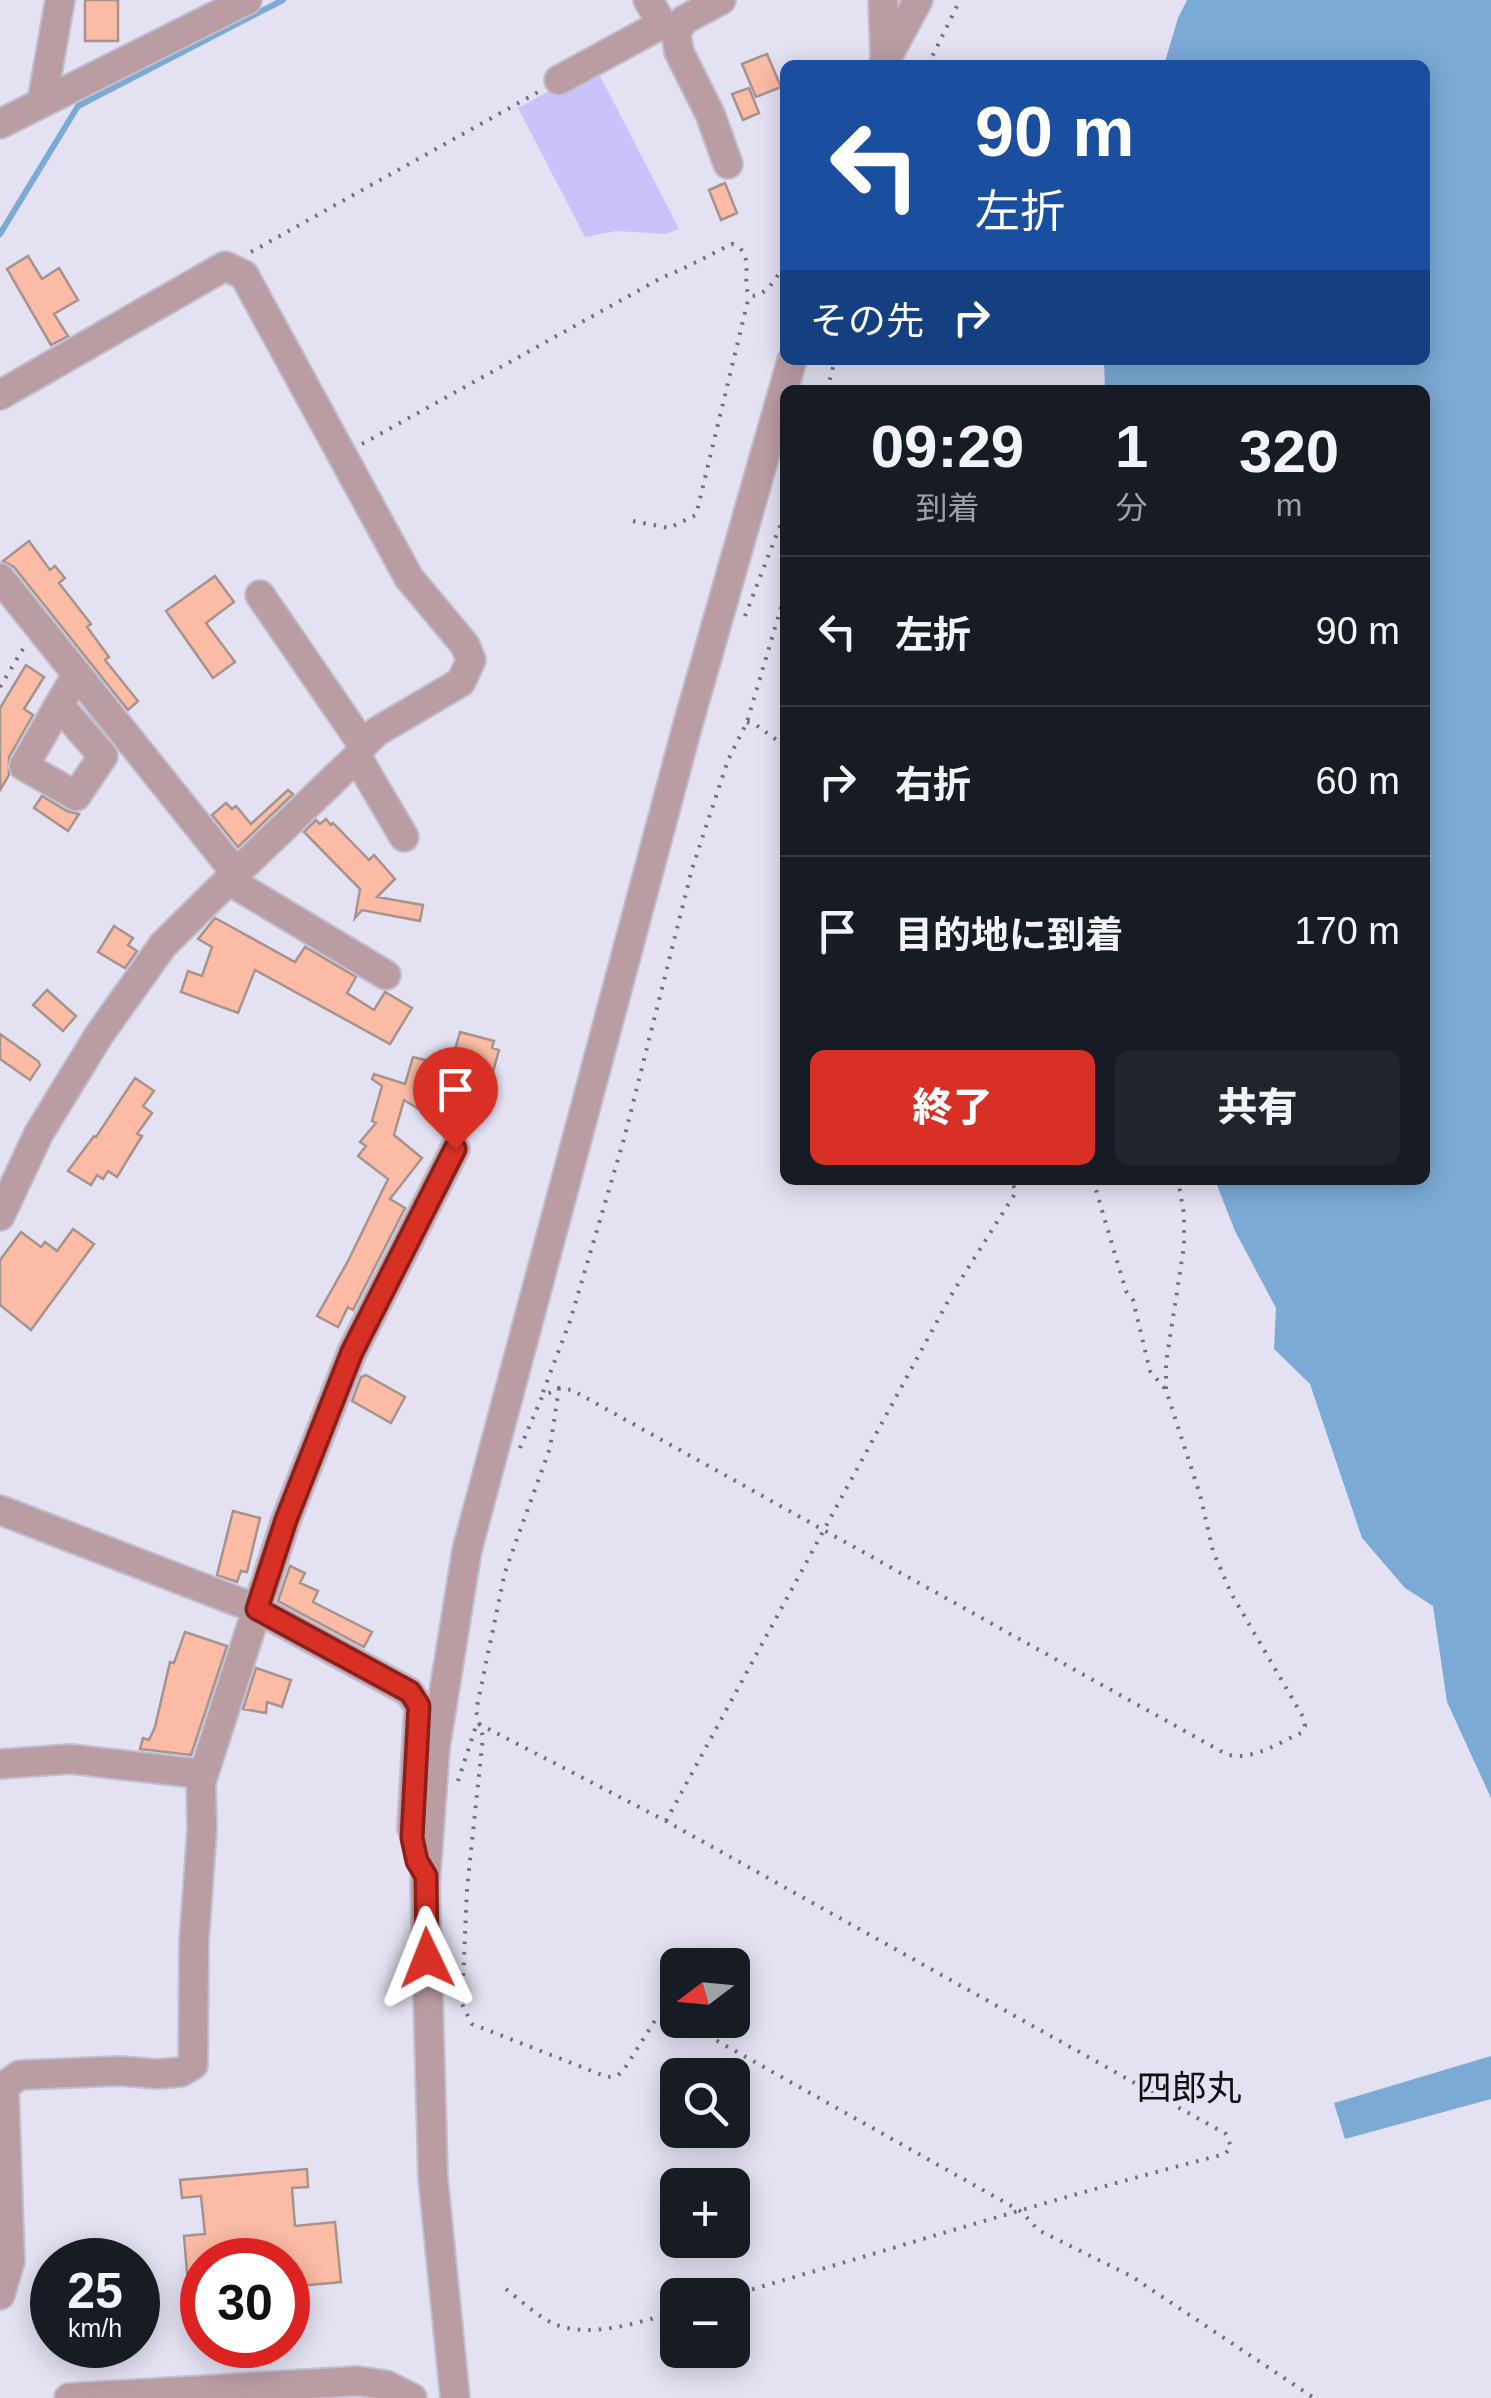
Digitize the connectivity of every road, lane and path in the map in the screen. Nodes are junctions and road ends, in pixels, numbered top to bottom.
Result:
1 (60, 0) edge
2 (247, 0) edge
3 (648, 0) edge
4 (721, 0) edge
5 (882, 0) edge
6 (918, 0) edge
7 (960, 0) edge
8 (884, 60) edge
9 (885, 60) edge
10 (930, 60) edge
11 (559, 80) joint
12 (42, 102) junction
13 (0, 124) edge
14 (728, 164) dead end
15 (225, 266) junction
16 (780, 271) edge
17 (749, 296) junction
18 (0, 395) edge
19 (780, 402) edge
20 (340, 456) junction
21 (633, 521) dead end
22 (0, 578) edge
23 (260, 595) dead end
24 (780, 611) edge
25 (38, 625) junction
26 (77, 674) junction
27 (0, 687) edge
28 (59, 705) dead end
29 (747, 722) junction
30 (780, 742) edge
31 (360, 751) junction
32 (404, 837) dead end
33 (232, 876) junction
34 (386, 975) dead end
35 (455, 1149) dead end
36 (1014, 1185) edge
37 (1094, 1185) edge
38 (1179, 1185) edge
39 (0, 1216) edge
40 (559, 1388) junction
41 (1166, 1390) junction
42 (542, 1397) junction
43 (515, 1462) dead end
44 (0, 1510) edge
45 (824, 1530) junction
46 (257, 1609) junction
47 (477, 1723) junction
48 (0, 1764) edge
49 (201, 1782) junction
50 (454, 1790) dead end
51 (666, 1821) junction
52 (426, 1876) junction
53 (660, 2016) edge
54 (712, 2038) edge
55 (1022, 2212) junction
56 (506, 2289) dead end
57 (750, 2290) edge
58 (0, 2295) edge
59 (660, 2316) edge
60 (198, 2394) edge
61 (69, 2398) edge
62 (412, 2398) edge
63 (456, 2398) edge
64 (1314, 2398) edge

1 - 12 street
2 - 12 street
3 - 11 street
4 - 14 street
5 - 8 street
6 - 9 street
7 - 10 path
11 - 15 path
12 - 13 street
15 - 18 street
15 - 20 street
16 - 17 path
17 - 20 path
17 - 21 path
19 - 52 street
20 - 31 street
22 - 25 street
23 - 31 street
24 - 29 path
25 - 26 street
25 - 27 path
26 - 28 street
26 - 33 street
29 - 30 path
29 - 42 path
31 - 32 street
31 - 33 street
33 - 34 street
33 - 39 street
35 - 46 street
36 - 45 path
37 - 41 path
38 - 41 path
40 - 42 path
40 - 45 path
40 - 47 path
41 - 45 path
42 - 43 path
44 - 46 street
45 - 51 path
46 - 49 street
46 - 52 street
47 - 50 path
47 - 51 path
47 - 53 path
48 - 49 street
49 - 58 street
51 - 55 path
52 - 63 street
54 - 55 path
55 - 57 path
55 - 64 path
56 - 59 path
60 - 61 street
60 - 62 street

